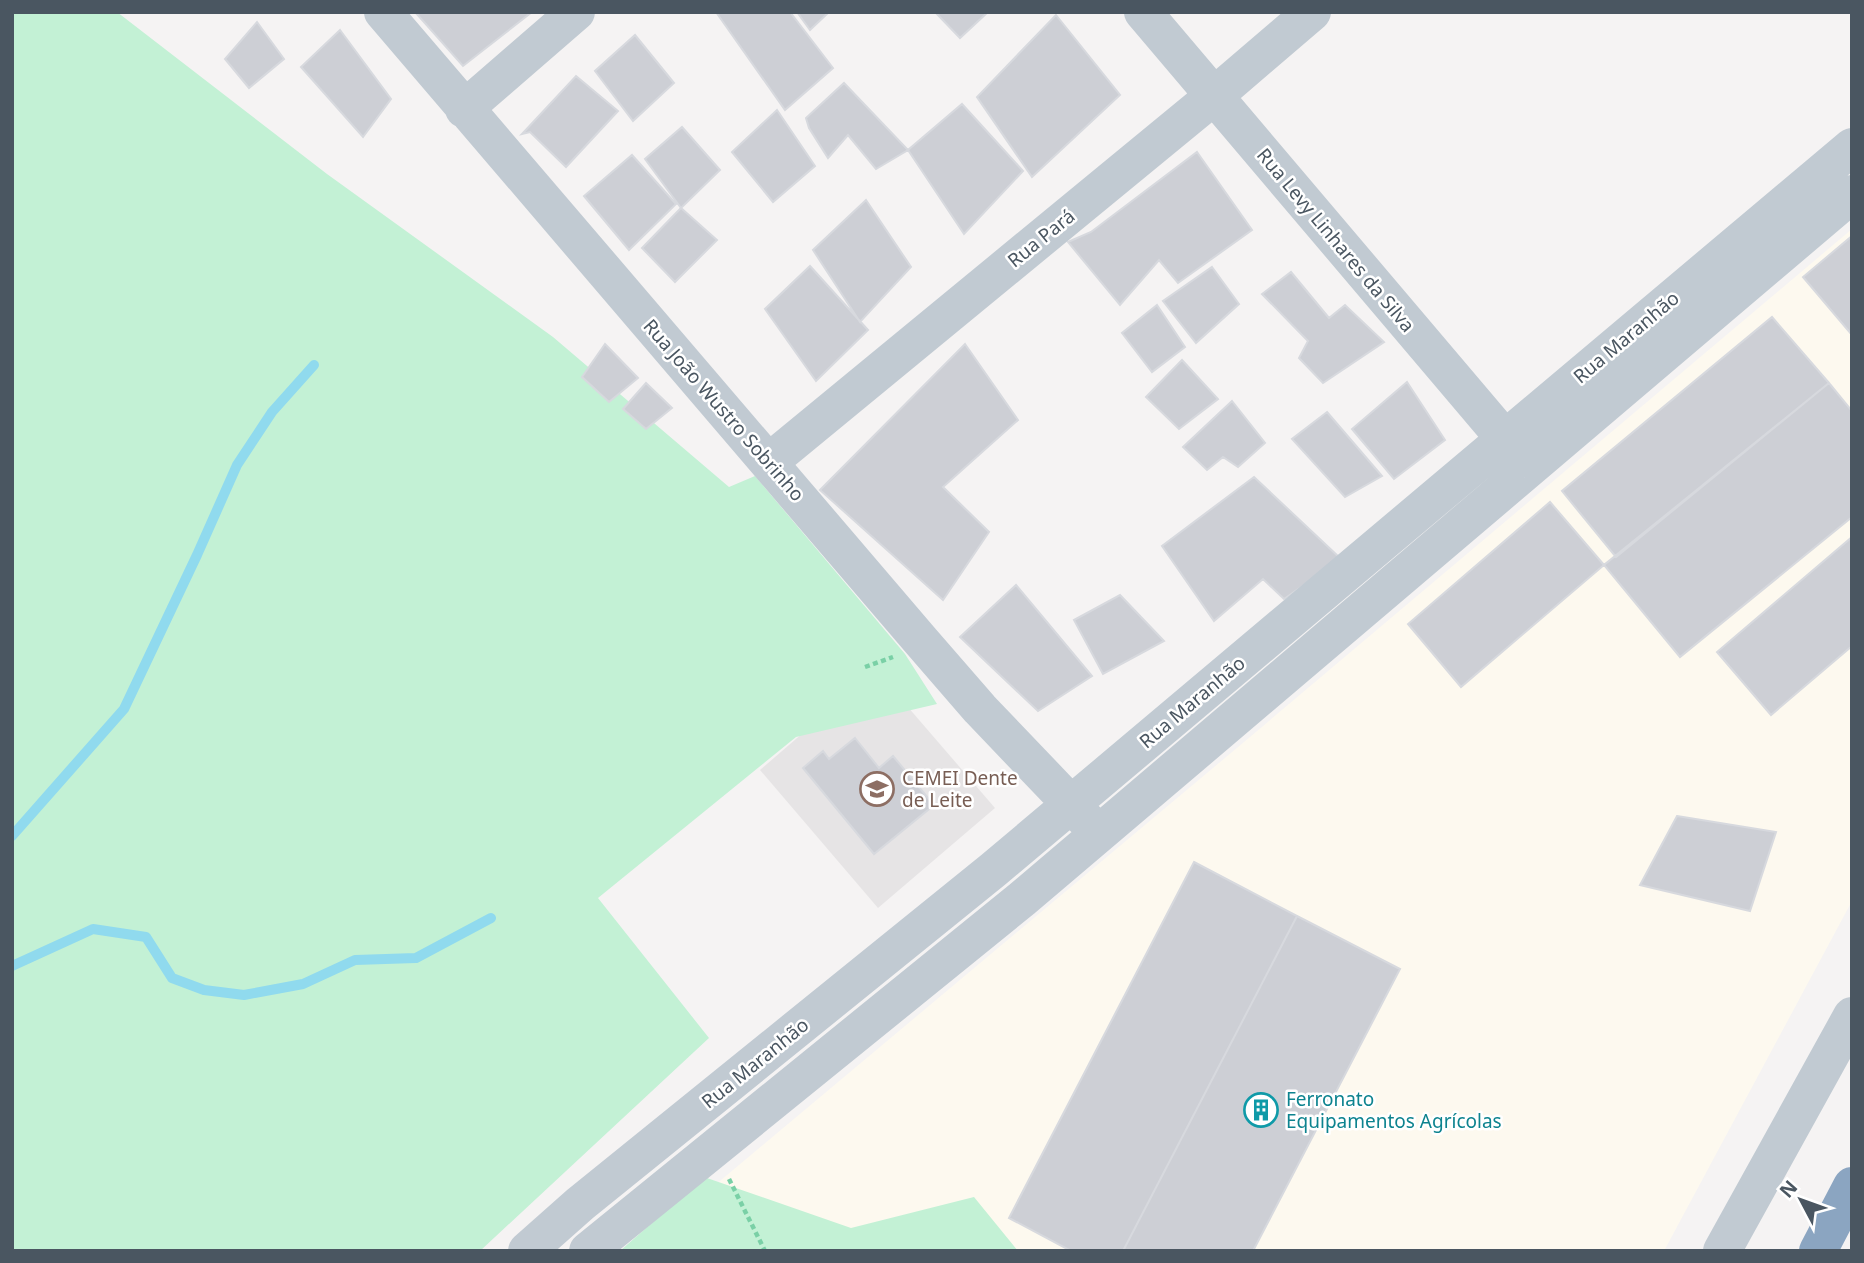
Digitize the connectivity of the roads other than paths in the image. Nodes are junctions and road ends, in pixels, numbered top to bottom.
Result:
1 (383, 12) edge
2 (576, 12) edge
3 (1143, 12) edge
4 (1312, 12) edge
5 (1214, 96) junction
6 (464, 109) junction
7 (1852, 147) edge
8 (1852, 194) edge
9 (1784, 228) junction
10 (1517, 453) junction
11 (769, 461) junction
12 (1230, 671) junction
13 (1255, 699) junction
14 (1070, 804) junction
15 (1098, 832) junction
16 (1852, 1016) edge
17 (801, 1026) junction
18 (827, 1056) junction
19 (1852, 1186) edge
20 (580, 1204) junction
21 (598, 1242) edge
22 (527, 1251) edge
23 (1722, 1251) edge
24 (1818, 1251) edge

1 - 6 street, Rua João Wustro Sobrinho
2 - 6 street
3 - 5 street, Rua Levy Linhares da Silva
4 - 5 street, Rua Pará
5 - 10 street, Rua Levy Linhares da Silva
5 - 11 street, Rua Pará
6 - 11 street, Rua João Wustro Sobrinho
7 - 9 street, Rua Maranhão
8 - 9 street, Rua Maranhão
9 - 10 street, Rua Maranhão
10 - 12 street, Rua Maranhão
10 - 13 street, Rua Maranhão
11 - 14 street, Rua João Wustro Sobrinho
12 - 13 street
12 - 14 street, Rua Maranhão
13 - 15 street, Rua Maranhão
14 - 15 street, Rua João Wustro Sobrinho
14 - 17 street, Rua Maranhão
15 - 18 street, Rua Maranhão
16 - 23 street
17 - 18 street
17 - 20 street, Rua Maranhão
18 - 21 street, Rua Maranhão
19 - 24 highway
20 - 21 street
20 - 22 street, Rua Maranhão

